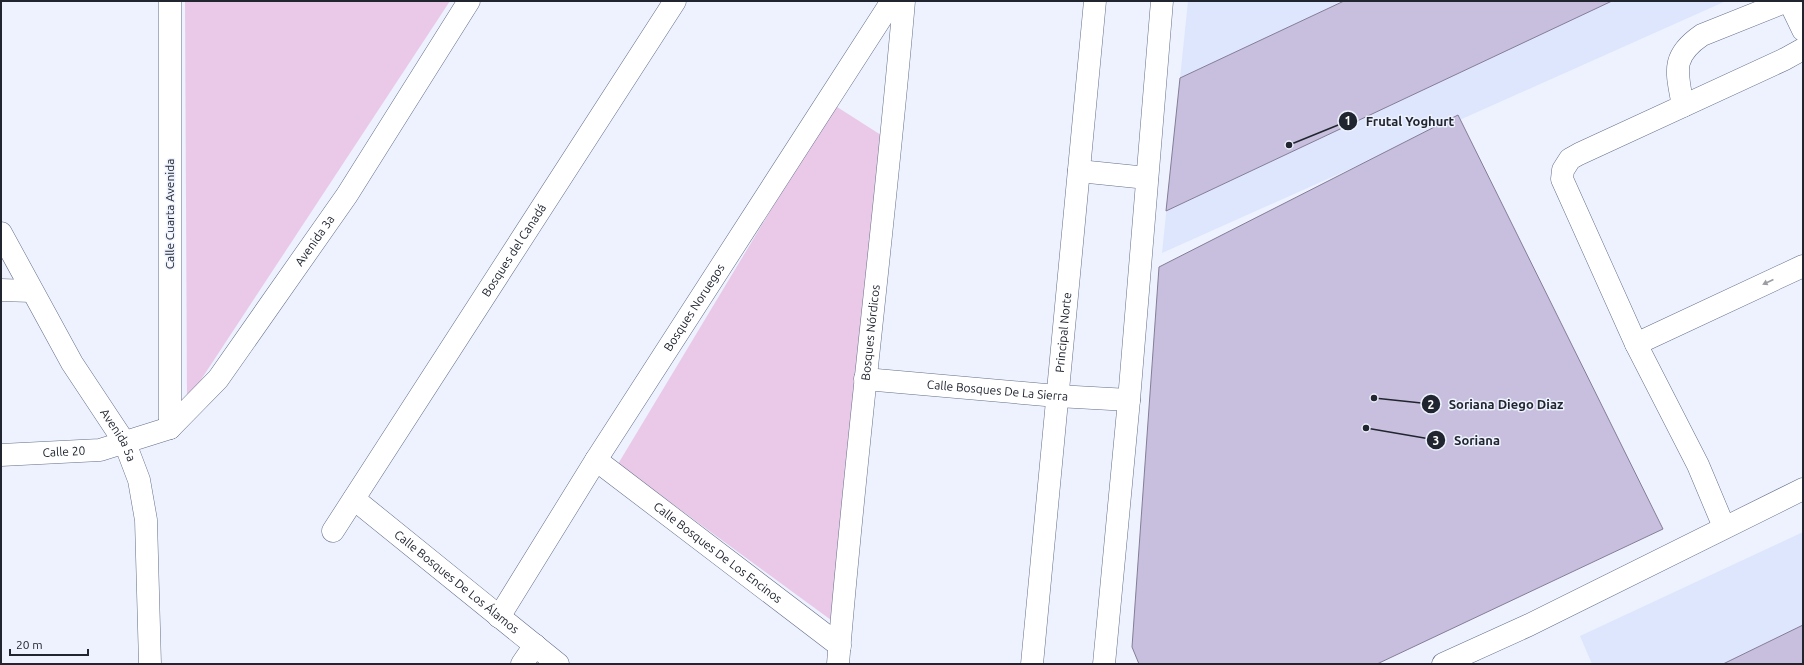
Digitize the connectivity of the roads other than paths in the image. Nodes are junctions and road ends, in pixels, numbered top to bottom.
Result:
1 (170, 1) edge
2 (470, 1) edge
3 (675, 1) edge
4 (892, 1) edge
5 (904, 1) edge
6 (1095, 1) edge
7 (1162, 1) edge
8 (1788, 1) edge
9 (1803, 30) edge
10 (1803, 49) edge
11 (1683, 106) junction
12 (1079, 171) junction
13 (1147, 178) junction
14 (1, 233) edge
15 (1803, 266) edge
16 (1, 290) edge
17 (31, 291) junction
18 (1636, 344) junction
19 (866, 379) junction
20 (1057, 396) junction
21 (1129, 400) junction
22 (170, 428) junction
23 (125, 443) junction
24 (1, 455) edge
25 (596, 460) junction
26 (1803, 489) edge
27 (354, 499) junction
28 (1724, 527) junction
29 (333, 531) dead end
30 (499, 617) junction
31 (535, 645) junction
32 (839, 655) edge
33 (150, 664) edge
34 (522, 664) edge
35 (558, 664) edge
36 (1032, 664) edge
37 (1104, 664) edge
38 (1443, 664) edge

1 - 22 street, Calle Cuarta Avenida
2 - 22 street, Avenida 3a
3 - 27 street, Bosques del Canadá
4 - 25 street, Bosques Noruegos
5 - 19 street, Bosques Nórdicos
6 - 12 street, Principal Norte
7 - 13 street
8 - 9 street
8 - 11 street
10 - 11 street
11 - 18 street
12 - 13 street
12 - 20 street, Principal Norte
13 - 21 street
14 - 17 street, Avenida 5a
15 -> 18 street
16 - 17 street
17 - 23 street, Avenida 5a
18 - 28 street
19 - 20 street, Calle Bosques De La Sierra
19 - 32 street, Bosques Nórdicos
20 - 21 street, Calle Bosques De La Sierra
20 - 36 street, Principal Norte
21 - 37 street
22 - 23 street, Avenida 3a
23 - 24 street, Calle 20
23 - 33 street, Avenida 5a
25 - 30 street, Bosques Noruegos
25 - 32 street, Calle Bosques De Los Encinos
26 - 28 street
27 - 29 street, Bosques del Canadá
27 - 30 street, Calle Bosques De Los Álamos
28 - 38 street
30 - 31 street, Calle Bosques De Los Álamos
31 - 34 street
31 - 35 street, Calle Bosques De Los Álamos

